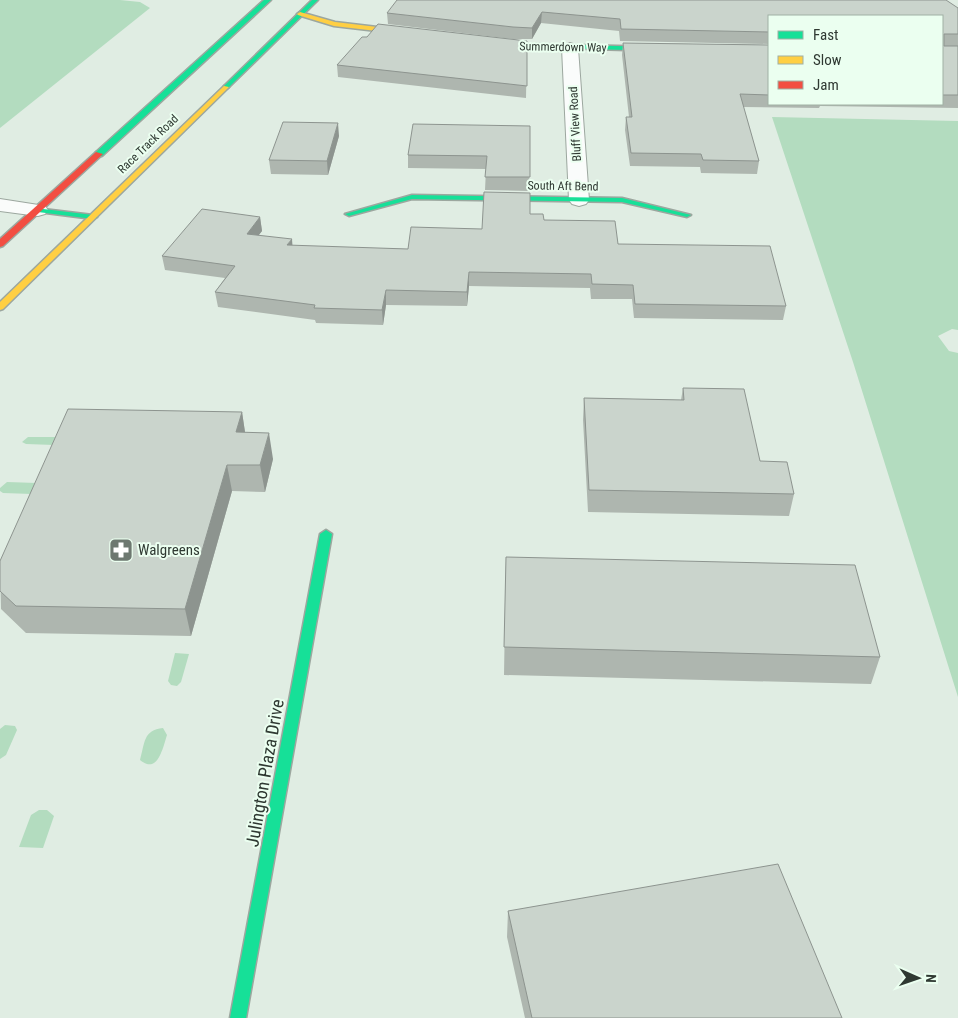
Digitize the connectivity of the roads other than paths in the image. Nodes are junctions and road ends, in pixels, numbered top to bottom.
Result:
1 (268, 0) edge
2 (315, 0) edge
3 (300, 14) junction
4 (427, 35) edge
5 (475, 42) edge
6 (570, 48) junction
7 (670, 49) edge
8 (579, 200) junction
9 (0, 205) edge
10 (38, 210) junction
11 (349, 214) dead end
12 (687, 215) dead end
13 (93, 217) junction
14 (0, 244) edge
15 (0, 307) edge
16 (326, 534) dead end
17 (238, 1018) edge

1 - 10 main road, Race Track Road
2 - 3 main road, Race Track Road
3 - 4 main road
3 - 13 main road, Race Track Road
5 - 6 main road, Summerdown Way
6 - 7 main road, Summerdown Way
6 - 8 street, Bluff View Road
8 - 11 main road, South Aft Bend
8 - 12 main road, South Aft Bend
9 - 10 street
10 - 13 main road
10 - 14 main road, Race Track Road
13 - 15 main road, Race Track Road
16 - 17 main road, Julington Plaza Drive

